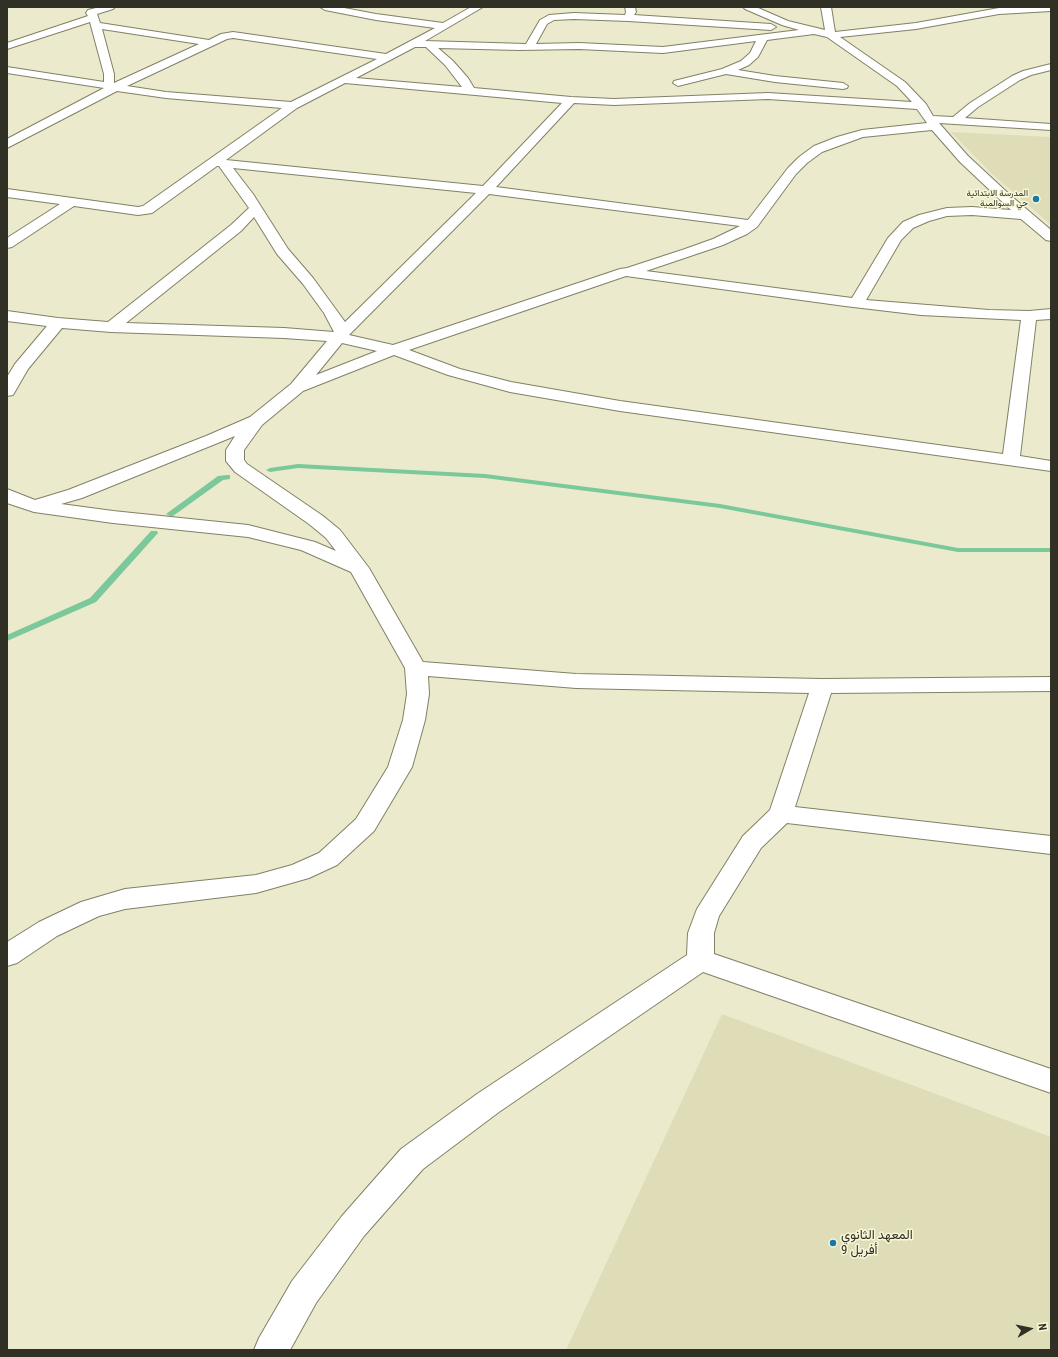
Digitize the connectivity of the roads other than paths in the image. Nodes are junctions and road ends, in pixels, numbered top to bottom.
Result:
1 (110, 7) edge
2 (324, 7) edge
3 (478, 7) edge
4 (630, 7) edge
5 (748, 7) edge
6 (826, 7) edge
7 (1051, 8) edge
8 (92, 16) edge
9 (628, 18) junction
10 (445, 26) junction
11 (813, 31) junction
12 (801, 33) junction
13 (831, 36) junction
14 (763, 38) junction
15 (210, 43) junction
16 (413, 44) junction
17 (429, 45) junction
18 (7, 46) edge
19 (529, 47) junction
20 (387, 57) junction
21 (682, 59) junction
22 (1051, 67) edge
23 (7, 70) edge
24 (726, 70) junction
25 (1028, 73) junction
26 (1051, 77) edge
27 (343, 80) junction
28 (678, 83) junction
29 (112, 86) junction
30 (851, 86) dead end
31 (888, 90) dead end
32 (470, 91) junction
33 (910, 92) junction
34 (571, 100) junction
35 (670, 100) junction
36 (293, 106) junction
37 (922, 106) junction
38 (956, 120) junction
39 (932, 122) junction
40 (1051, 126) edge
41 (7, 144) edge
42 (219, 163) junction
43 (486, 190) junction
44 (7, 193) edge
45 (72, 202) junction
46 (256, 208) junction
47 (1026, 215) junction
48 (752, 224) junction
49 (1051, 237) edge
50 (7, 244) edge
51 (625, 272) junction
52 (857, 303) junction
53 (1051, 314) edge
54 (7, 316) edge
55 (1029, 316) junction
56 (58, 323) junction
57 (111, 327) junction
58 (340, 335) junction
59 (394, 350) junction
60 (297, 388) junction
61 (7, 391) edge
62 (256, 421) junction
63 (1011, 461) junction
64 (1051, 466) edge
65 (7, 495) edge
66 (34, 506) junction
67 (359, 568) junction
68 (416, 668) junction
69 (1051, 684) edge
70 (822, 686) junction
71 (781, 814) junction
72 (1051, 846) edge
73 (7, 956) edge
74 (700, 960) junction
75 (1051, 1081) edge
76 (271, 1350) edge

1 - 8 street
2 - 10 street
3 - 10 street
4 - 9 street
5 - 11 street
6 - 13 street
7 - 13 street
8 - 15 street
8 - 18 street
8 - 29 street
9 - 12 street
9 - 19 street
10 - 16 street
11 - 12 street
11 - 13 street
12 - 14 street
13 - 33 street
14 - 21 street
14 - 24 street
15 - 20 street
15 - 29 street
16 - 17 street
16 - 20 street
17 - 19 street
17 - 32 street
19 - 21 street
20 - 27 street
21 - 28 street
22 - 25 street
23 - 29 street
24 - 28 street
24 - 30 street
25 - 26 street
25 - 38 street
27 - 32 street
27 - 36 street
28 - 35 street
29 - 36 street
29 - 41 street
31 - 33 street
32 - 34 street
33 - 37 street
34 - 35 street
34 - 43 street
35 - 37 street
36 - 42 street
37 - 39 street
38 - 39 street
38 - 40 street
39 - 47 street
39 - 48 street
42 - 43 street
42 - 45 street
42 - 46 street
43 - 48 street
43 - 58 street
44 - 45 street
45 - 50 street
46 - 57 street
46 - 58 street
47 - 49 street
47 - 52 street
48 - 51 street
51 - 52 street
51 - 59 street
52 - 55 street
53 - 55 street
54 - 56 street
55 - 63 street
56 - 57 street
56 - 61 street
57 - 58 street
58 - 59 street
58 - 60 street
59 - 60 street
59 - 63 street
60 - 62 street
62 - 66 street
62 - 67 street
63 - 64 street
65 - 66 street
66 - 67 street
67 - 68 street
68 - 70 street
68 - 73 street
69 - 70 street
70 - 71 street
71 - 72 street
71 - 74 street
74 - 75 street
74 - 76 street

